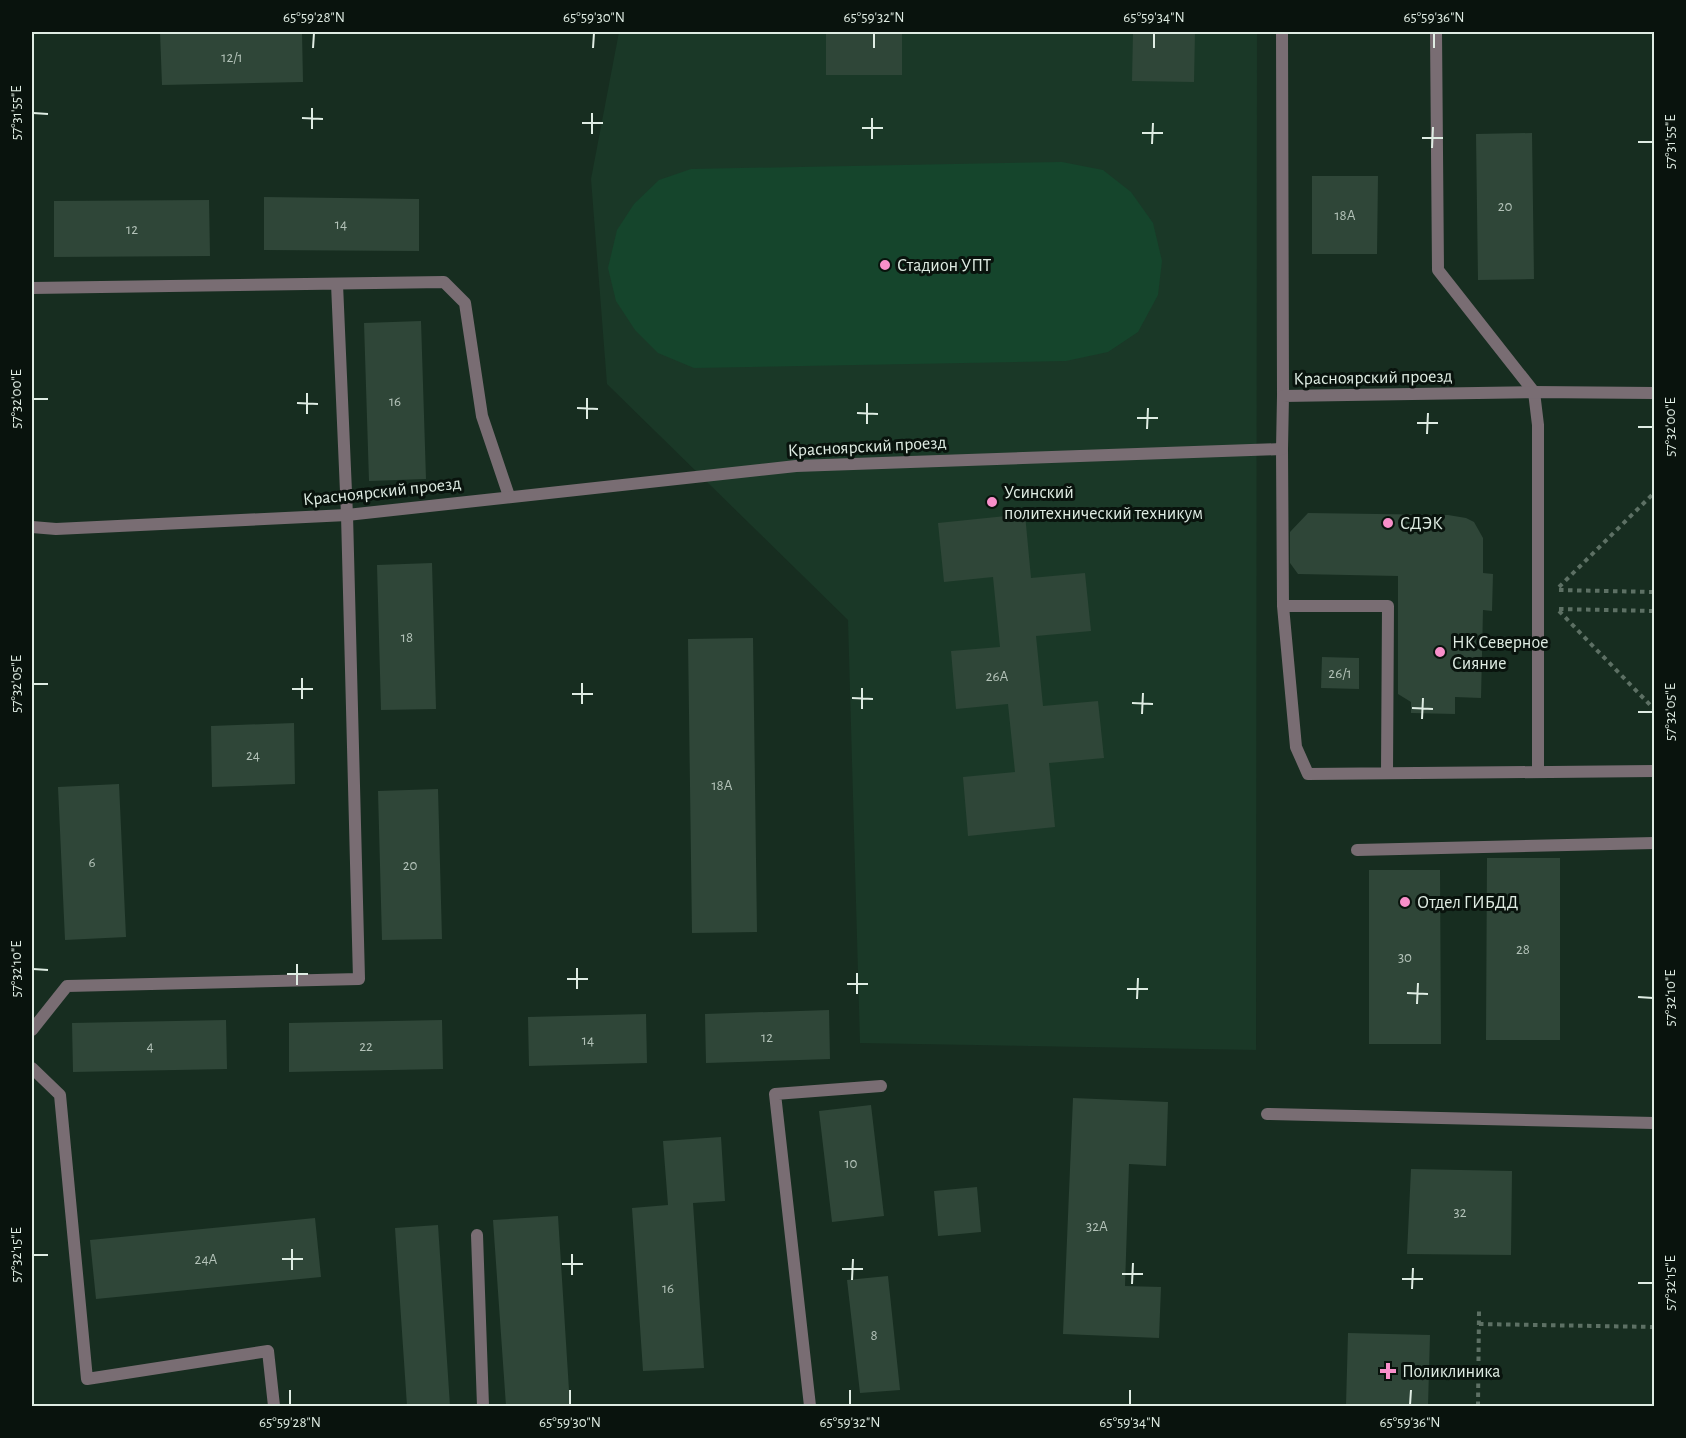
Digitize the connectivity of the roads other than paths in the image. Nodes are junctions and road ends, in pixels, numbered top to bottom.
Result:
1 (1282, 32) edge
2 (1436, 32) edge
3 (337, 284) junction
4 (32, 288) edge
5 (1534, 392) junction
6 (1654, 393) edge
7 (1283, 396) junction
8 (1282, 449) junction
9 (509, 496) junction
10 (347, 515) junction
11 (32, 527) edge
12 (1283, 606) junction
13 (1654, 771) edge
14 (1538, 772) junction
15 (1387, 773) junction
16 (1654, 843) edge
17 (1357, 850) dead end
18 (32, 1030) edge
19 (32, 1068) edge
20 (881, 1086) dead end
21 (1267, 1114) dead end
22 (1654, 1123) edge
23 (477, 1234) dead end
24 (274, 1407) edge
25 (483, 1407) edge
26 (810, 1407) edge

1 - 7 street
2 - 5 street
3 - 4 street
3 - 9 street
3 - 10 street
5 - 6 street, Красноярский проезд
5 - 7 street, Красноярский проезд
5 - 14 street
7 - 8 street, Красноярский проезд
8 - 9 street, Красноярский проезд
8 - 12 street
9 - 10 street, Красноярский проезд
10 - 11 street, Красноярский проезд
10 - 18 street
12 - 15 street
12 - 15 street
13 - 14 street
14 - 15 street
16 - 17 street
19 - 24 street
20 - 26 street
21 - 22 street
23 - 25 street

